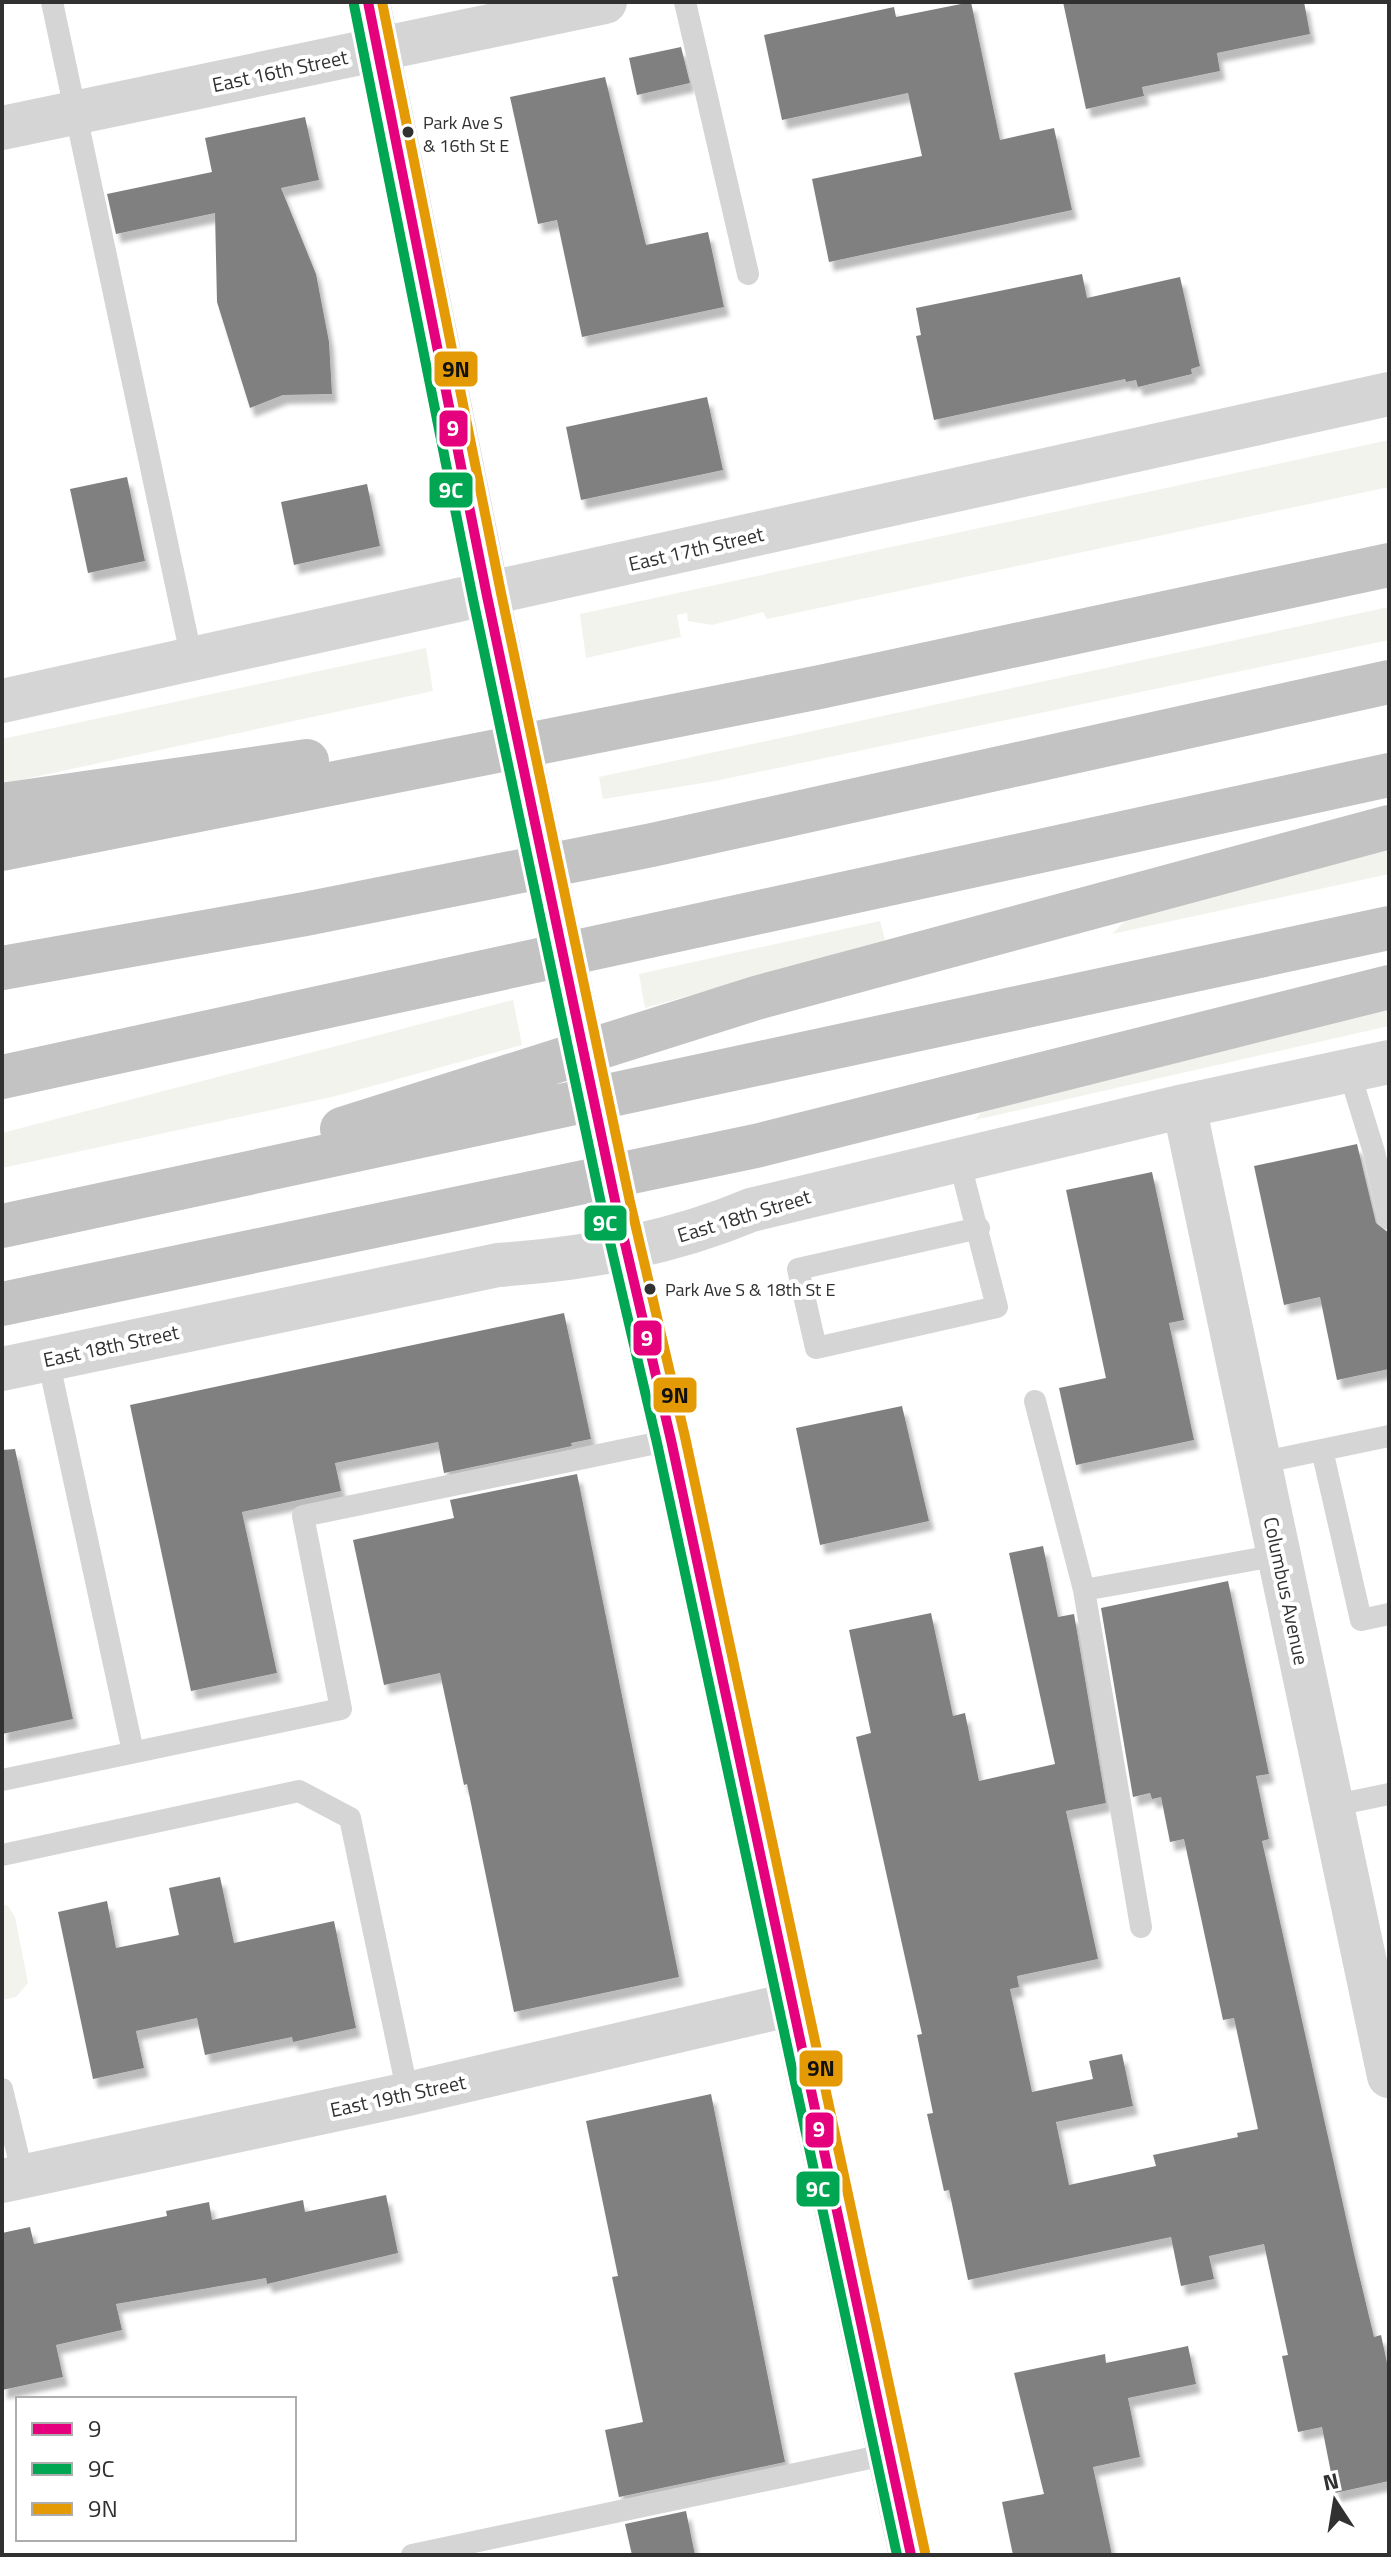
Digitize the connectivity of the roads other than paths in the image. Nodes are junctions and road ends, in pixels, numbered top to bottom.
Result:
1 (52, 2) edge
2 (368, 2) edge
3 (605, 2) edge
4 (685, 2) edge
5 (378, 50) junction
6 (76, 114) junction
7 (2, 128) edge
8 (748, 274) dead end
9 (1389, 394) edge
10 (1389, 565) edge
11 (491, 614) junction
12 (192, 660) junction
13 (1389, 682) edge
14 (820, 687) junction
15 (2, 701) edge
16 (1389, 775) edge
17 (2, 805) edge
18 (1389, 827) edge
19 (2, 849) edge
20 (1389, 928) edge
21 (504, 967) junction
22 (2, 968) edge
23 (1389, 987) edge
24 (1369, 1066) edge
25 (2, 1077) edge
26 (1184, 1106) junction
27 (2, 1108) edge
28 (959, 1160) junction
29 (112, 1203) junction
30 (1389, 1219) edge
31 (2, 1226) edge
32 (979, 1228) junction
33 (626, 1248) junction
34 (2, 1304) edge
35 (48, 1359) junction
36 (2, 1369) edge
37 (1035, 1401) dead end
38 (1389, 1436) edge
39 (671, 1440) junction
40 (1322, 1450) junction
41 (1259, 1463) junction
42 (1279, 1555) junction
43 (1084, 1590) junction
44 (1389, 1614) edge
45 (133, 1752) junction
46 (2, 1780) edge
47 (1389, 1794) edge
48 (1331, 1806) junction
49 (2, 1855) edge
50 (1141, 1927) dead end
51 (793, 2004) junction
52 (1383, 2016) edge
53 (1389, 2076) edge
54 (2, 2089) edge
55 (408, 2094) junction
56 (12, 2178) edge
57 (889, 2454) junction
58 (412, 2555) edge
59 (911, 2555) edge

1 - 6 lane
2 - 5 street
3 - 5 street, East 16th Street
4 - 8 lane
5 - 6 street, East 16th Street
5 - 11 street
6 - 7 street, East 16th Street
6 - 12 lane
9 - 11 street, East 17th Street
10 - 14 highway
11 - 12 street, East 17th Street
11 - 33 street, bridge
12 - 15 street, East 17th Street
13 - 22 highway
14 - 17 highway
14 - 19 highway
16 - 21 highway
18 - 29 highway
20 - 29 highway
21 - 25 highway
21 - 27 highway
23 - 34 highway
24 - 26 street, East 18th Street
24 - 30 lane
26 - 28 street, East 18th Street
26 - 41 street, Columbus Avenue
28 - 32 lane
28 - 33 street, East 18th Street
29 - 31 highway
32 - 32 lane
33 - 35 street, East 18th Street
33 - 39 street
35 - 36 street, East 18th Street
35 - 45 lane
37 - 43 lane
38 - 40 lane
39 - 45 lane
39 - 51 street
40 - 41 lane
40 - 44 lane
41 - 42 street, Columbus Avenue
42 - 43 lane
42 - 48 street, Columbus Avenue
43 - 50 lane
45 - 46 lane
47 - 48 lane
48 - 52 street, Columbus Avenue
49 - 55 lane
51 - 55 street, East 19th Street
51 - 57 street
52 - 53 street, Columbus Avenue
54 - 56 lane
55 - 56 street, East 19th Street
57 - 58 lane
57 - 59 street

